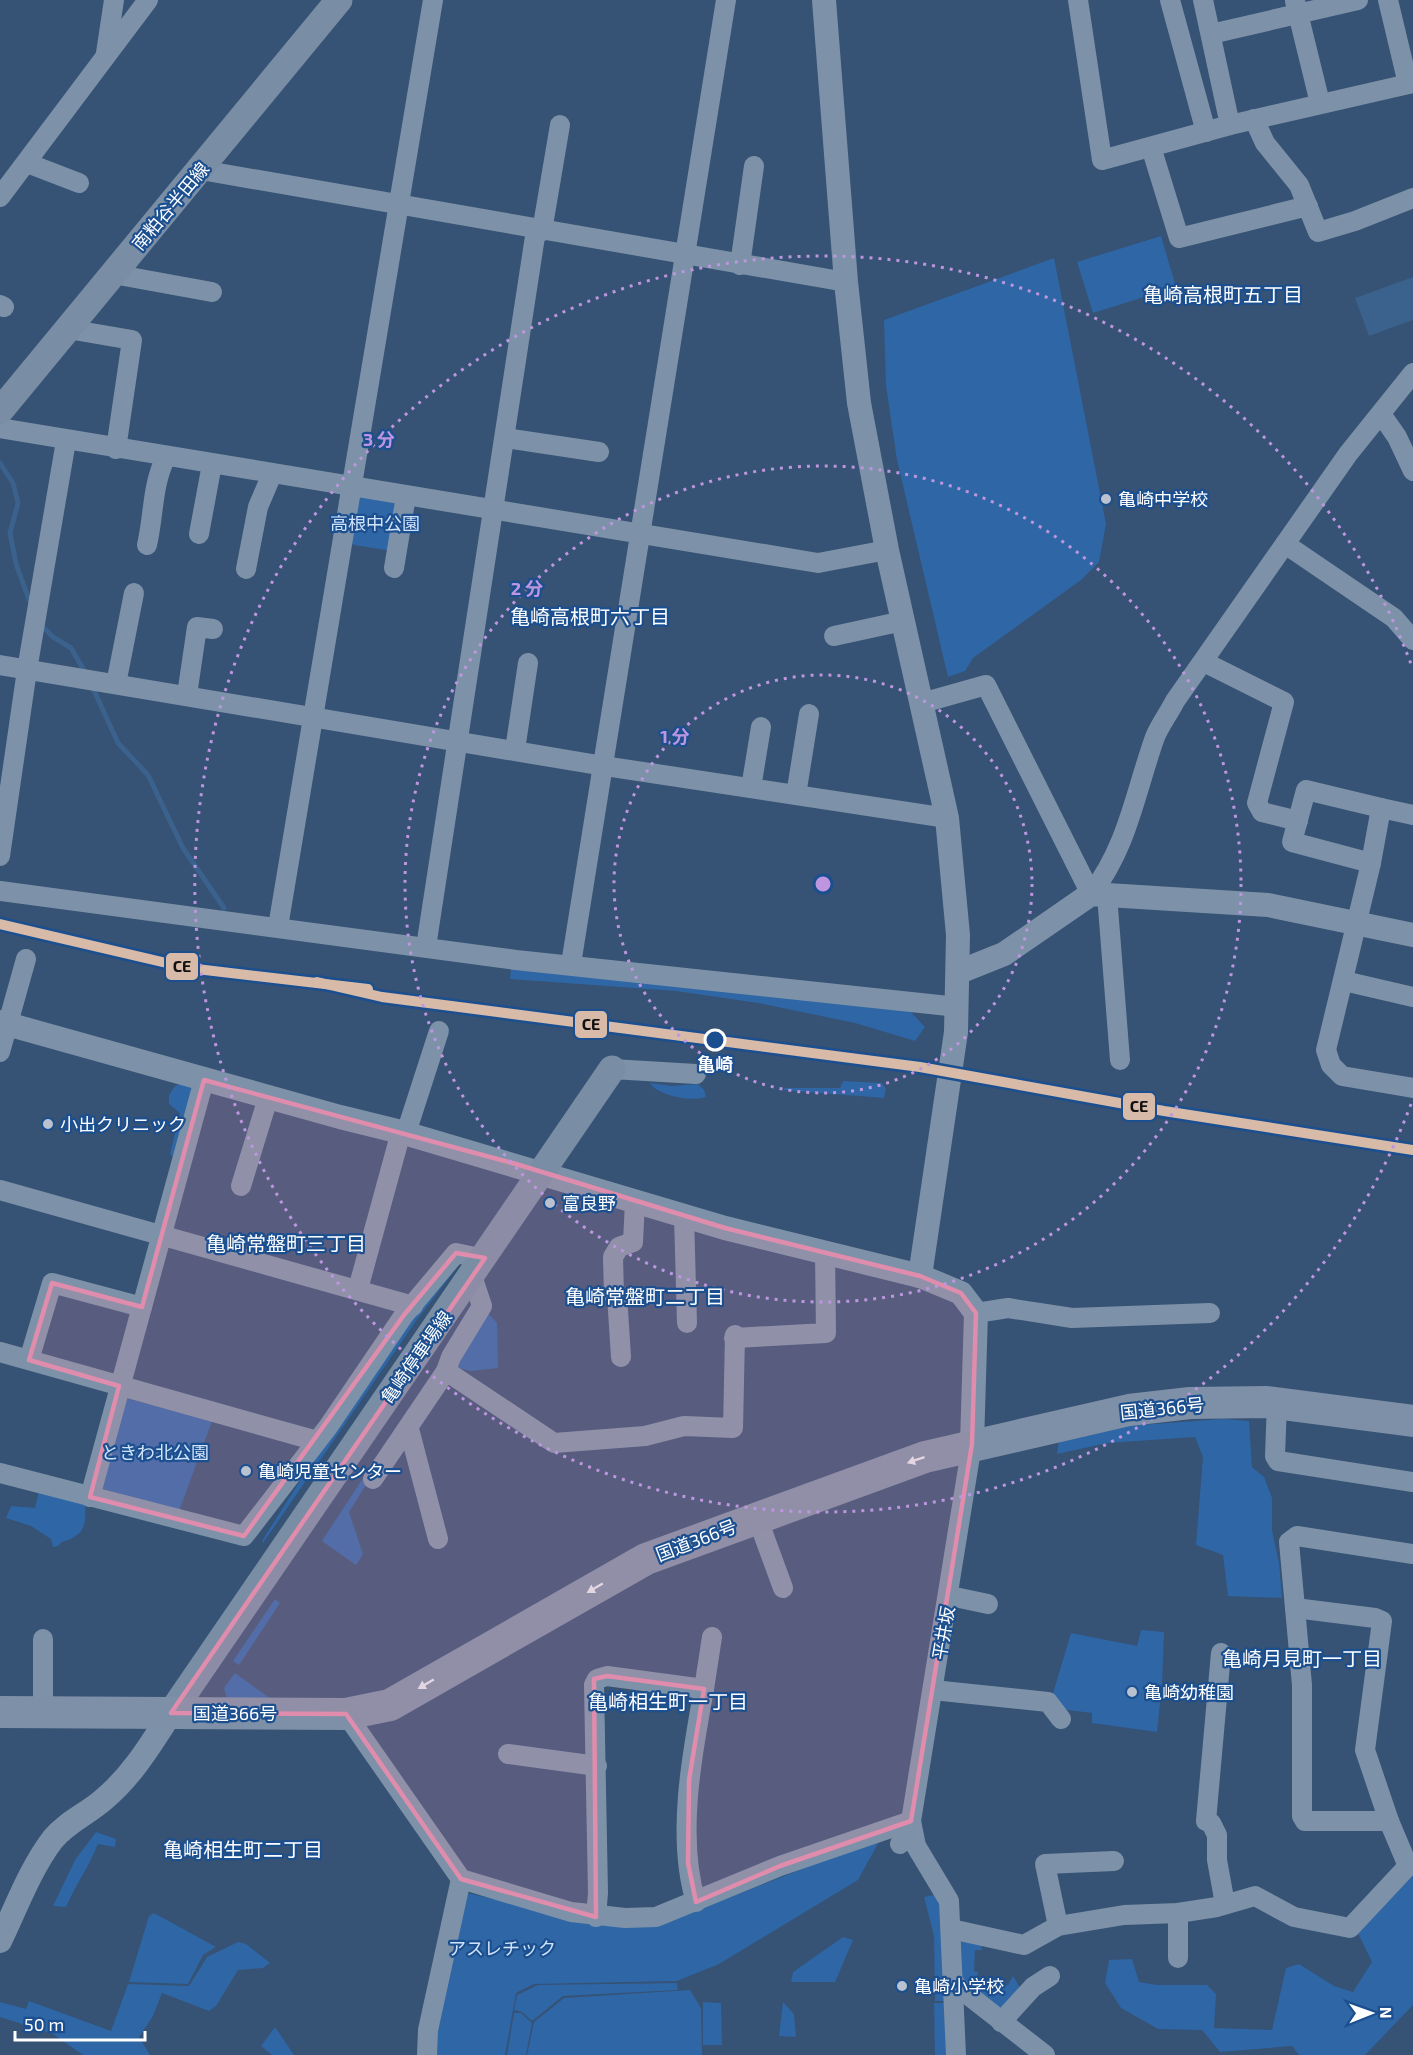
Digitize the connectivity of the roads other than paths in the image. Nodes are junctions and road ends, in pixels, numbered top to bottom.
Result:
1 (114, 0) edge
2 (148, 0) edge
3 (339, 0) edge
4 (433, 0) edge
5 (726, 0) edge
6 (824, 0) edge
7 (1078, 0) edge
8 (1170, 0) edge
9 (1203, 0) edge
10 (1358, 0) edge
11 (1388, 0) edge
12 (1296, 6) edge
13 (1210, 34) junction
14 (105, 56) junction
15 (1410, 84) edge
16 (1320, 103) junction
17 (1254, 119) junction
18 (1230, 124) junction
19 (560, 125) dead end
20 (1206, 132) junction
21 (1151, 147) junction
22 (27, 162) junction
23 (754, 166) dead end
24 (201, 171) junction
25 (79, 183) dead end
26 (0, 197) edge
27 (1413, 198) edge
28 (397, 205) junction
29 (1308, 206) junction
30 (539, 231) junction
31 (685, 255) junction
32 (740, 265) junction
33 (113, 274) junction
34 (846, 282) junction
35 (212, 292) dead end
36 (68, 329) junction
37 (1413, 372) edge
38 (0, 411) edge
39 (1381, 414) junction
40 (0, 428) edge
41 (504, 438) junction
42 (66, 441) junction
43 (116, 449) junction
44 (599, 452) dead end
45 (166, 457) junction
46 (212, 464) junction
47 (1413, 471) edge
48 (272, 474) junction
49 (352, 486) junction
50 (406, 496) junction
51 (493, 510) junction
52 (640, 533) junction
53 (199, 534) dead end
54 (1285, 544) junction
55 (147, 545) dead end
56 (887, 550) junction
57 (394, 568) dead end
58 (246, 569) dead end
59 (134, 593) dead end
60 (903, 621) junction
61 (213, 628) dead end
62 (834, 636) dead end
63 (1413, 640) edge
64 (1204, 662) junction
65 (528, 663) dead end
66 (0, 665) edge
67 (27, 670) junction
68 (116, 684) junction
69 (187, 695) junction
70 (922, 703) junction
71 (809, 714) dead end
72 (315, 718) junction
73 (762, 727) dead end
74 (457, 740) junction
75 (516, 750) junction
76 (604, 766) junction
77 (751, 788) junction
78 (796, 795) junction
79 (1381, 808) junction
80 (1413, 815) edge
81 (947, 818) junction
82 (1298, 821) junction
83 (0, 856) edge
84 (1371, 863) junction
85 (0, 891) edge
86 (1099, 894) junction
87 (1357, 922) junction
88 (278, 927) junction
89 (1413, 935) edge
90 (426, 946) junction
91 (26, 958) dead end
92 (571, 964) junction
93 (959, 972) junction
94 (1344, 981) junction
95 (1413, 996) edge
96 (958, 1007) junction
97 (4, 1023) edge
98 (439, 1031) dead end
99 (0, 1052) edge
100 (1120, 1060) dead end
101 (612, 1069) joint
102 (696, 1074) dead end
103 (204, 1080) junction
104 (1413, 1088) edge
105 (268, 1098) junction
106 (403, 1132) junction
107 (541, 1173) junction
108 (241, 1186) dead end
109 (0, 1191) edge
110 (634, 1202) junction
111 (684, 1216) junction
112 (163, 1235) junction
113 (825, 1252) junction
114 (478, 1268) junction
115 (920, 1276) junction
116 (358, 1289) junction
117 (413, 1306) junction
118 (142, 1307) junction
119 (976, 1313) junction
120 (1210, 1313) dead end
121 (687, 1323) dead end
122 (0, 1352) edge
123 (621, 1357) dead end
124 (29, 1360) junction
125 (446, 1371) junction
126 (119, 1386) junction
127 (1277, 1403) junction
128 (1413, 1421) edge
129 (409, 1429) junction
130 (317, 1441) junction
131 (972, 1444) junction
132 (0, 1473) edge
133 (373, 1479) dead end
134 (1413, 1482) edge
135 (90, 1497) junction
136 (757, 1517) junction
137 (438, 1539) dead end
138 (1413, 1554) edge
139 (783, 1588) dead end
140 (950, 1596) junction
141 (988, 1604) dead end
142 (1296, 1608) junction
143 (712, 1637) dead end
144 (43, 1639) dead end
145 (1221, 1653) dead end
146 (704, 1689) junction
147 (933, 1690) junction
148 (0, 1713) edge
149 (43, 1713) junction
150 (171, 1713) junction
151 (346, 1714) junction
152 (1061, 1719) dead end
153 (508, 1754) dead end
154 (597, 1766) junction
155 (911, 1821) junction
156 (1389, 1821) junction
157 (900, 1844) dead end
158 (1114, 1861) dead end
159 (461, 1879) junction
160 (696, 1902) junction
161 (1225, 1904) junction
162 (1178, 1913) junction
163 (596, 1917) junction
164 (1058, 1926) junction
165 (951, 1929) junction
166 (0, 1941) edge
167 (1178, 1958) dead end
168 (1050, 1976) dead end
169 (954, 1984) junction
170 (1001, 2022) junction
171 (427, 2055) edge
172 (956, 2055) edge
173 (1045, 2055) edge

1 - 14 street
2 - 14 street
3 - 24 main road, 南粕谷半田線
4 - 28 street
5 - 31 street
6 - 34 street
7 - 21 street
8 - 20 street
9 - 13 street
10 - 12 street
11 - 15 street
12 - 13 street
12 - 16 street
13 - 18 street
14 - 22 street
15 - 16 street
16 - 17 street
17 - 18 street
17 - 29 street
18 - 20 street
19 - 30 street
20 - 21 street
21 - 29 street
22 - 25 street
22 - 26 street
23 - 32 street
24 - 28 street
24 - 33 main road, 南粕谷半田線
27 - 29 street
28 - 30 street
28 - 49 street
30 - 31 street
30 - 41 street
31 - 32 street
31 - 52 street
32 - 34 street
33 - 35 street
33 - 36 main road, 南粕谷半田線
34 - 56 street
36 - 38 main road, 南粕谷半田線
36 - 43 street
37 - 39 street
39 - 47 street
39 - 54 street
40 - 42 street
41 - 44 street
41 - 51 street
42 - 43 street
42 - 67 street
43 - 45 street
45 - 46 street
45 - 55 street
46 - 48 street
46 - 53 street
48 - 49 street
48 - 58 street
49 - 50 street
49 - 72 street
50 - 51 street
50 - 57 street
51 - 52 street
51 - 74 street
52 - 56 street
52 - 76 street
54 - 63 street
54 - 64 street
56 - 60 street
59 - 68 street
60 - 62 street
60 - 70 street
61 - 69 street
64 - 82 street
64 - 86 street
65 - 75 street
66 - 67 street
67 - 68 street
67 - 83 street
68 - 69 street
69 - 72 street
70 - 81 street
70 - 86 street
71 - 78 street
72 - 74 street
72 - 88 street
73 - 77 street
74 - 75 street
74 - 90 street
75 - 76 street
76 - 77 street
76 - 92 street
77 - 78 street
78 - 81 street
79 - 80 street
79 - 82 street
79 - 84 street
81 - 93 street
82 - 84 street
84 - 87 street
85 - 88 street
86 - 87 street
86 - 93 street
86 - 100 street
87 - 89 street
87 - 94 street
88 - 90 street
90 - 92 street
91 - 97 street
92 - 96 street
93 - 96 street
94 - 95 street
94 - 104 street
96 - 115 street
97 - 99 street
97 - 103 street
98 - 106 street
101 - 102 street, 亀崎停車場線
101 - 107 main road, 亀崎停車場線
103 - 105 street
103 - 112 street
105 - 106 street
105 - 108 street
106 - 107 street
106 - 116 street
107 - 110 street
107 - 114 main road, 亀崎停車場線
109 - 112 street
110 - 111 street
110 - 123 street
111 - 113 street
111 - 121 street
112 - 116 street
112 - 118 street
113 - 115 street
113 - 125 street
114 - 117 street
114 - 125 street
114 - 150 main road, 亀崎停車場線
115 - 119 street
116 - 117 street
117 - 130 street
118 - 124 street
118 - 126 street
119 - 120 street
119 - 131 street
122 - 124 street
124 - 126 street
125 - 129 street
126 - 130 street
126 - 135 street
127 - 128 highway, 国道366号
127 - 131 highway, 国道366号
127 - 134 street
129 - 133 street
129 - 137 street
130 - 135 street
131 -> 136 highway, 国道366号
131 - 140 street, 平井坂
132 - 135 street
136 - 139 street
136 -> 151 highway, 国道366号
138 - 142 street
140 - 141 street
140 - 147 street, 平井坂
142 - 156 street
142 - 156 street
143 - 146 street
144 - 149 street
145 - 161 street
146 - 154 street
146 - 160 street
147 - 152 street
147 - 155 street, 平井坂
148 - 149 highway, 国道366号
149 - 150 highway, 国道366号
150 - 151 highway, 国道366号
150 - 166 street
151 - 159 street
153 - 154 street
154 - 163 street
155 - 157 street
155 - 160 street
155 - 165 street
156 - 161 street
158 - 164 street
159 - 163 street
159 - 171 street
160 - 163 street
161 - 162 street
162 - 164 street
162 - 167 street
164 - 165 street
165 - 169 street
168 - 170 street
169 - 170 street
169 - 172 street
170 - 173 street

